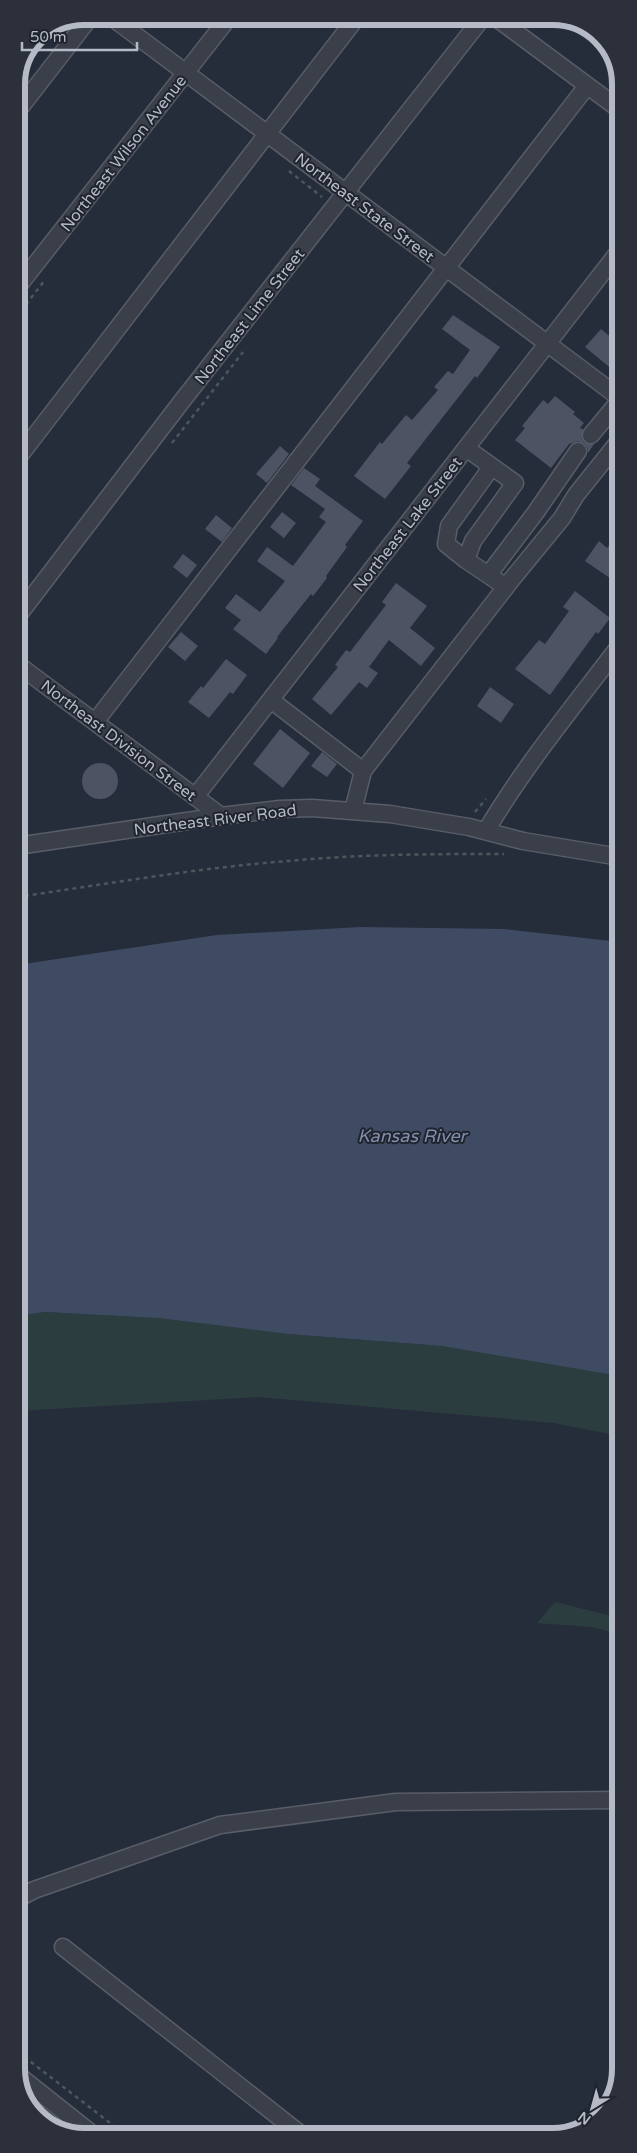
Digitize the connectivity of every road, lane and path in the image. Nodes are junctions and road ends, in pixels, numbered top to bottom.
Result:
1 (84, 25) edge
2 (122, 25) edge
3 (223, 25) edge
4 (349, 25) edge
5 (477, 25) edge
6 (506, 25) edge
7 (186, 73) junction
8 (587, 86) junction
9 (25, 101) edge
10 (612, 104) edge
11 (266, 133) junction
12 (286, 169) dead end
13 (345, 192) junction
14 (323, 198) dead end
15 (612, 250) edge
16 (446, 268) junction
17 (25, 278) edge
18 (547, 344) junction
19 (612, 393) edge
20 (612, 409) edge
21 (591, 435) dead end
22 (25, 447) edge
23 (466, 448) junction
24 (612, 450) edge
25 (578, 451) dead end
26 (487, 463) junction
27 (466, 560) junction
28 (489, 574) junction
29 (506, 587) junction
30 (25, 607) edge
31 (612, 656) edge
32 (25, 670) edge
33 (271, 700) junction
34 (95, 722) junction
35 (363, 770) junction
36 (195, 797) junction
37 (353, 811) junction
38 (220, 816) junction
39 (486, 831) junction
40 (25, 845) edge
41 (504, 854) dead end
42 (612, 856) edge
43 (25, 896) edge
44 (612, 1800) edge
45 (25, 1895) edge
46 (63, 1947) dead end
47 (25, 2057) edge
48 (26, 2081) edge
49 (86, 2128) edge
50 (116, 2128) edge
51 (293, 2128) edge

1 - 9 street
2 - 7 street, Northeast State Street
3 - 7 street, Northeast Wilson Avenue
4 - 11 street
5 - 13 street, Northeast Lime Street
6 - 8 street
7 - 11 street, Northeast State Street
7 - 17 street, Northeast Wilson Avenue
8 - 10 street
8 - 16 street
11 - 13 street, Northeast State Street
11 - 22 street
12 - 14 path
13 - 16 street, Northeast State Street
13 - 30 street, Northeast Lime Street
15 - 18 street, Northeast Lake Street
16 - 18 street, Northeast State Street
16 - 34 street
18 - 19 street, Northeast State Street
18 - 23 street, Northeast Lake Street
20 - 21 street
23 - 26 street
23 - 33 street, Northeast Lake Street
24 - 29 street
25 - 28 street
26 - 27 street
26 - 27 street
27 - 28 street
28 - 29 street
29 - 35 street
31 - 39 street
32 - 34 street, Northeast Division Street
33 - 35 street
33 - 36 street, Northeast Lake Street
34 - 36 street, Northeast Division Street
35 - 37 street
36 - 38 street, Northeast Division Street
37 - 38 street, Northeast River Road
37 - 39 street, Northeast River Road
38 - 40 street, Northeast River Road
39 - 42 street, Northeast River Road
41 - 43 path
44 - 45 street
46 - 51 street
47 - 50 path
48 - 49 street

